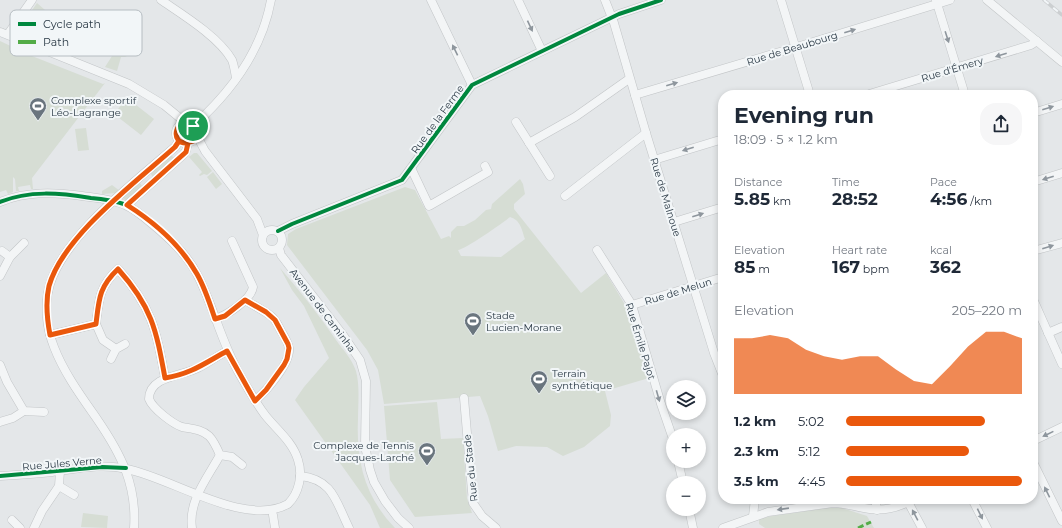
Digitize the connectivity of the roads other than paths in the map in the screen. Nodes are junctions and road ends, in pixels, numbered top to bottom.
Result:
1 (32, 0) edge
2 (161, 0) edge
3 (271, 0) edge
4 (431, 0) edge
5 (518, 0) edge
6 (605, 0) edge
7 (661, 0) edge
8 (781, 0) edge
9 (950, 0) edge
10 (987, 0) edge
11 (936, 2) edge
12 (24, 10) edge
13 (613, 17) junction
14 (1037, 41) junction
15 (796, 48) junction
16 (542, 51) junction
17 (60, 56) edge
18 (232, 61) junction
19 (1062, 62) edge
20 (244, 68) junction
21 (957, 68) junction
22 (236, 78) junction
23 (630, 79) junction
24 (472, 85) junction
25 (809, 90) edge
26 (883, 90) edge
27 (964, 90) edge
28 (635, 95) junction
29 (1062, 104) edge
30 (1038, 111) edge
31 (176, 115) junction
32 (516, 122) dead end
33 (178, 127) junction
34 (191, 133) junction
35 (646, 133) junction
36 (718, 140) edge
37 (179, 141) junction
38 (529, 143) junction
39 (169, 152) junction
40 (180, 158) junction
41 (654, 160) junction
42 (485, 166) dead end
43 (411, 168) junction
44 (148, 170) junction
45 (1062, 173) edge
46 (550, 176) dead end
47 (156, 179) junction
48 (402, 180) junction
49 (1038, 180) edge
50 (420, 187) junction
51 (565, 196) dead end
52 (115, 201) junction
53 (0, 202) edge
54 (127, 205) junction
55 (718, 209) edge
56 (257, 219) junction
57 (674, 222) junction
58 (274, 230) junction
59 (263, 235) junction
60 (232, 241) dead end
61 (1062, 243) edge
62 (24, 244) dead end
63 (276, 249) junction
64 (597, 250) dead end
65 (1038, 250) edge
66 (2, 252) dead end
67 (10, 257) junction
68 (0, 276) edge
69 (718, 280) edge
70 (693, 287) junction
71 (245, 300) junction
72 (632, 305) junction
73 (1038, 310) edge
74 (215, 319) junction
75 (96, 324) junction
76 (1062, 327) edge
77 (1048, 333) junction
78 (50, 335) junction
79 (125, 344) dead end
80 (116, 349) junction
81 (227, 351) junction
82 (111, 359) dead end
83 (718, 363) edge
84 (1062, 364) edge
85 (0, 365) edge
86 (165, 378) junction
87 (464, 398) dead end
88 (255, 401) junction
89 (24, 411) junction
90 (44, 412) dead end
91 (0, 422) edge
92 (1062, 427) edge
93 (669, 428) edge
94 (1038, 439) edge
95 (117, 450) junction
96 (220, 455) junction
97 (242, 465) dead end
98 (109, 467) junction
99 (126, 468) junction
100 (60, 471) junction
101 (1038, 472) edge
102 (143, 474) junction
103 (0, 476) edge
104 (300, 476) junction
105 (130, 485) junction
106 (59, 486) junction
107 (74, 495) dead end
108 (196, 499) junction
109 (754, 504) edge
110 (826, 504) edge
111 (846, 504) edge
112 (876, 504) edge
113 (904, 504) edge
114 (912, 504) edge
115 (975, 504) edge
116 (877, 510) junction
117 (272, 515) junction
118 (236, 516) dead end
119 (690, 516) edge
120 (753, 516) junction
121 (258, 518) dead end
122 (1061, 518) edge
123 (12, 520) dead end
124 (20, 528) edge
125 (34, 528) edge
126 (134, 528) edge
127 (192, 528) edge
128 (275, 528) edge
129 (349, 528) edge
130 (402, 528) edge
131 (409, 528) edge
132 (496, 528) edge
133 (693, 528) edge
134 (723, 528) edge
135 (922, 528) edge
136 (987, 528) edge

1 - 12 street
2 - 18 street
3 - 20 street
24 -> 4 street
5 -> 16 street
6 - 13 street, Rue de Malnoue
7 - 13 street, Rue de la Ferme
8 - 15 street
9 - 11 street, Rue de Beaubourg
10 - 14 street
15 -> 11 street, Rue de Beaubourg
11 -> 21 street
13 - 16 street, Rue de la Ferme
13 - 23 street, Rue de Malnoue
14 - 19 street
14 -> 21 street, Rue d'Émery
15 - 25 street
28 -> 15 street, Rue de Beaubourg
16 - 24 street, Rue de la Ferme
17 - 31 street
18 - 20 street
18 - 22 street
20 - 22 street
21 - 26 street, Rue d'Émery
21 - 27 street
22 - 34 street
23 - 28 street, Rue de Malnoue
23 - 38 street
24 - 43 street, Rue de la Ferme
28 - 35 street, Rue de Malnoue
30 -> 29 street
31 - 33 street
31 - 34 street
32 - 38 street
33 - 34 street
33 - 37 street
34 - 37 street
34 - 40 street
34 - 56 street
35 - 41 street, Rue de Malnoue
35 - 51 street
36 -> 41 street
37 - 39 street
38 - 46 street
39 - 40 street
39 - 44 street
40 - 47 street
41 - 57 street, Rue de Malnoue
42 - 50 street
43 - 48 street, Rue de la Ferme
43 - 50 street
44 - 47 street
44 - 52 street
45 -> 49 street
47 - 54 street
48 - 50 street
48 - 58 street
52 - 53 street
52 - 54 street
52 - 78 street
54 - 74 street
57 -> 55 street
56 - 58 street
56 - 59 street
57 - 70 street, Rue de Malnoue
58 - 59 street
58 - 63 street
59 - 63 street
60 - 71 street
65 -> 61 street
62 - 67 street
63 - 130 street, Avenue de Caminha
63 - 131 street, Avenue de Caminha
64 - 72 street, Rue Émile Pajot
66 - 67 street
67 - 68 street
69 - 70 street, Rue de Melun
70 - 72 street, Rue de Melun
70 - 83 street, Rue de Malnoue
71 - 74 street
71 - 88 street
72 -> 93 street, Rue Émile Pajot
73 - 77 street
74 - 81 street
75 - 78 street
75 - 80 street
75 - 86 street
76 - 77 street
77 - 84 street
78 - 95 street
79 - 80 street
80 - 82 street
81 - 86 street
81 - 88 street
85 - 89 street
86 - 96 street
87 - 132 street, Rue du Stade
88 - 104 street
89 - 90 street
89 - 91 street
92 -> 94 street
95 - 98 street
95 - 99 street
96 - 97 street
96 - 108 street
98 - 99 street, Rue Jules Verne
98 - 100 street, Rue Jules Verne
99 - 102 street, Rue Jules Verne
99 - 105 street
100 - 103 street, Rue Jules Verne
100 - 106 street
122 -> 101 street
102 - 105 street
102 - 108 street, Rue Jules Verne
104 - 117 street
104 - 129 street
105 - 126 street
106 - 107 street
106 - 125 street
108 - 118 street, Rue Jules Verne
108 - 127 street
109 - 120 street
110 -> 120 street
116 -> 111 street
112 - 116 street
113 - 116 street
135 -> 114 street
115 -> 136 street
117 - 121 street
117 - 128 street
119 - 133 street
120 - 134 street
123 - 124 street

